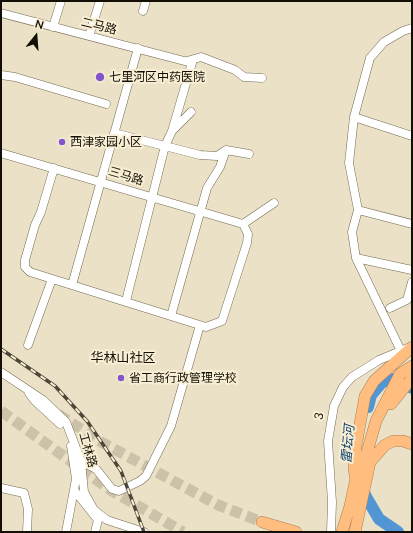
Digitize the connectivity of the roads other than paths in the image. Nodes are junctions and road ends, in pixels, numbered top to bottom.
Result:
1 (61, 1) edge
2 (100, 1) edge
3 (146, 1) edge
4 (143, 11) dead end
5 (1, 13) edge
6 (53, 27) junction
7 (412, 28) edge
8 (89, 36) junction
9 (138, 48) junction
10 (190, 62) junction
11 (1, 75) edge
12 (262, 78) dead end
13 (106, 104) dead end
14 (191, 112) dead end
15 (354, 117) junction
16 (172, 131) junction
17 (114, 133) junction
18 (412, 136) edge
19 (165, 146) junction
20 (226, 150) junction
21 (1, 153) edge
22 (249, 154) dead end
23 (54, 168) junction
24 (100, 181) junction
25 (152, 197) junction
26 (274, 203) dead end
27 (358, 210) junction
28 (201, 212) junction
29 (243, 224) junction
30 (412, 224) edge
31 (356, 258) junction
32 (412, 270) edge
33 (52, 279) junction
34 (412, 282) edge
35 (72, 285) junction
36 (126, 301) junction
37 (390, 308) dead end
38 (171, 316) junction
39 (200, 325) junction
40 (28, 345) dead end
41 (412, 347) edge
42 (401, 351) junction
43 (412, 366) edge
44 (1, 372) edge
45 (412, 378) edge
46 (26, 389) junction
47 (412, 444) edge
48 (81, 461) junction
49 (370, 463) junction
50 (356, 478) junction
51 (1, 488) edge
52 (74, 490) junction
53 (98, 520) junction
54 (262, 522) tunnel mouth
55 (349, 529) edge
56 (27, 532) edge
57 (66, 532) edge
58 (95, 532) edge
59 (119, 532) edge
60 (144, 532) edge
61 (296, 532) edge
62 (331, 532) edge

1 - 6 street
2 - 8 street
3 - 4 street
5 - 6 street, 二马路
6 - 8 street, 二马路
7 - 15 street
8 - 9 street, 二马路
9 - 10 street, 二马路
9 - 17 street
10 - 12 street, 二马路
10 - 16 street
11 - 13 street
14 - 16 street
15 - 18 street
15 - 27 street
16 - 19 street
17 - 19 street
17 - 24 street
19 - 20 street
19 - 25 street
20 - 22 street
20 - 28 street
21 - 23 street, 三马路
23 - 24 street, 三马路
23 - 33 street
24 - 25 street, 三马路
24 - 35 street
25 - 28 street, 三马路
25 - 36 street
26 - 29 street
27 - 30 street
27 - 31 street
28 - 29 street, 三马路
28 - 38 street
29 - 39 street
31 - 32 street
31 - 42 street
33 - 35 street
33 - 40 street
34 - 37 street
35 - 36 street
36 - 38 street
38 - 39 street
39 - 48 street
41 - 42 street, 3
41 - 50 highway
42 - 62 street, 3
43 - 50 highway
44 - 46 street, 工林路
45 - 49 highway
46 - 48 street, 工林路
46 - 52 street
47 - 49 highway
48 - 60 street, 工林路
49 - 55 highway
50 - 55 highway
51 - 56 street
52 - 53 street
52 - 57 street
53 - 58 street
53 - 59 street
54 - 61 highway

